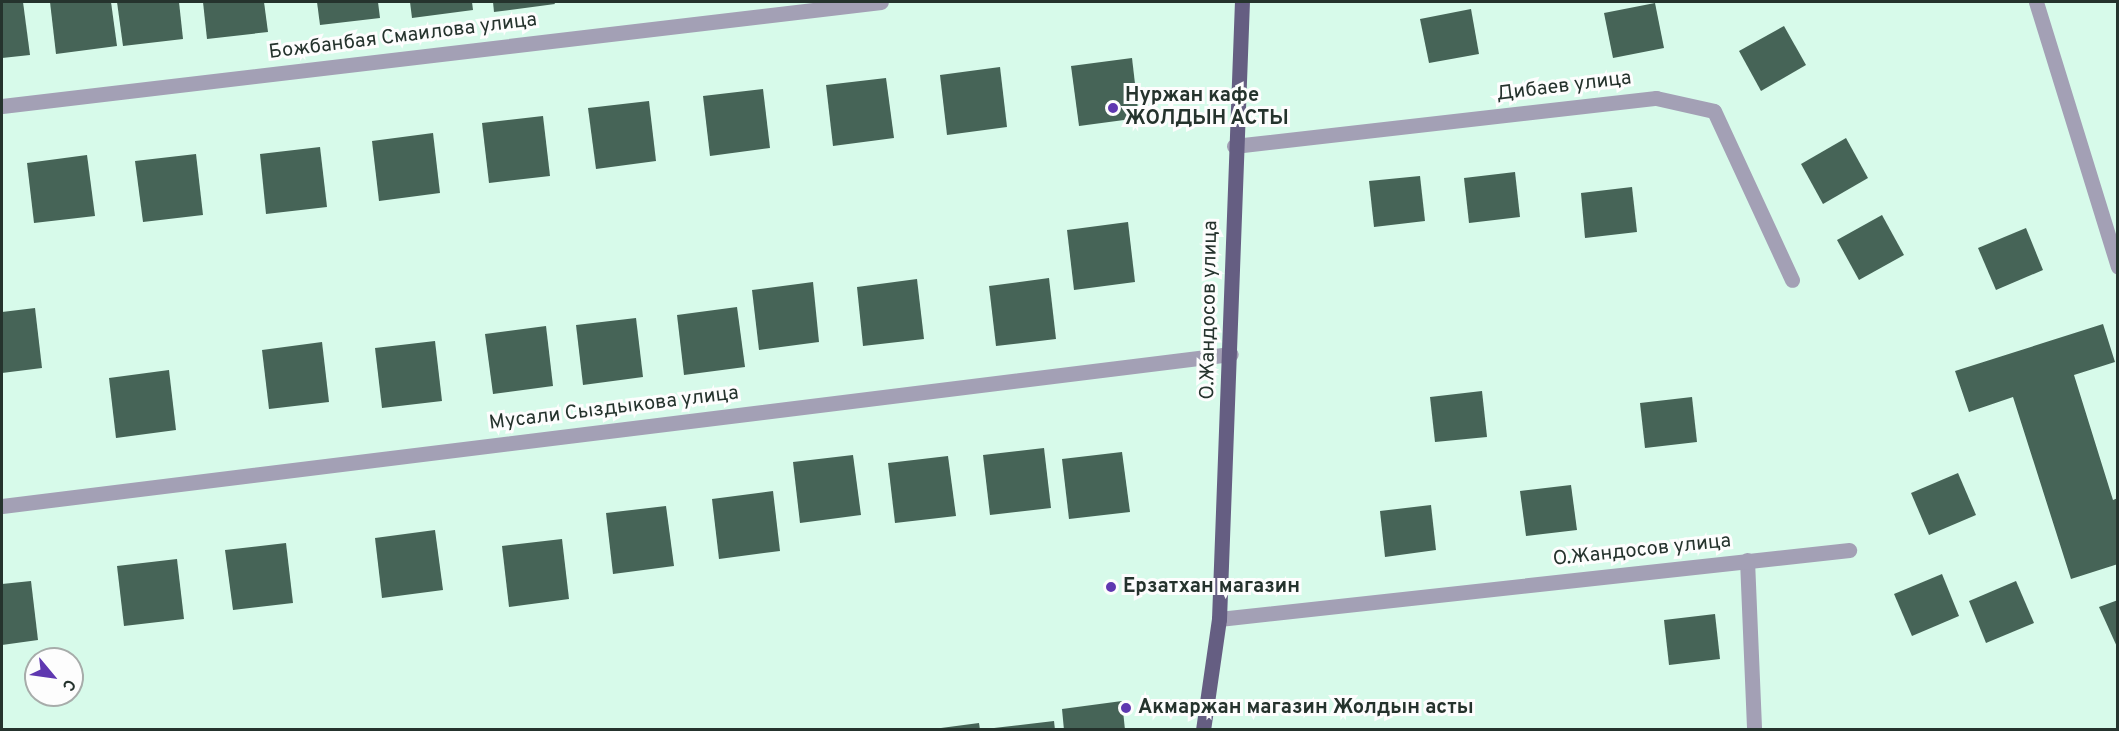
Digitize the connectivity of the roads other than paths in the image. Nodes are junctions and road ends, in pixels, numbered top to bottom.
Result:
1 (881, 2) edge
2 (1242, 2) edge
3 (2036, 2) edge
4 (2, 106) edge
5 (1234, 146) junction
6 (2118, 267) edge
7 (1792, 280) dead end
8 (1231, 354) junction
9 (2, 506) edge
10 (1849, 550) dead end
11 (1747, 560) junction
12 (1219, 619) junction
13 (1203, 729) edge
14 (1754, 729) edge

1 - 4 street, Божбанбая Смаилова улица
2 - 5 main road, О.Жандосов улица
3 - 6 street
5 - 7 street, Дибаев улица
5 - 8 main road, О.Жандосов улица
8 - 9 street, Мусали Сыздыкова улица
8 - 12 main road, О.Жандосов улица
10 - 11 street, О.Жандосов улица
11 - 12 street, О.Жандосов улица
11 - 14 street, О.Жандосов улица
12 - 13 main road, О.Жандосов улица

